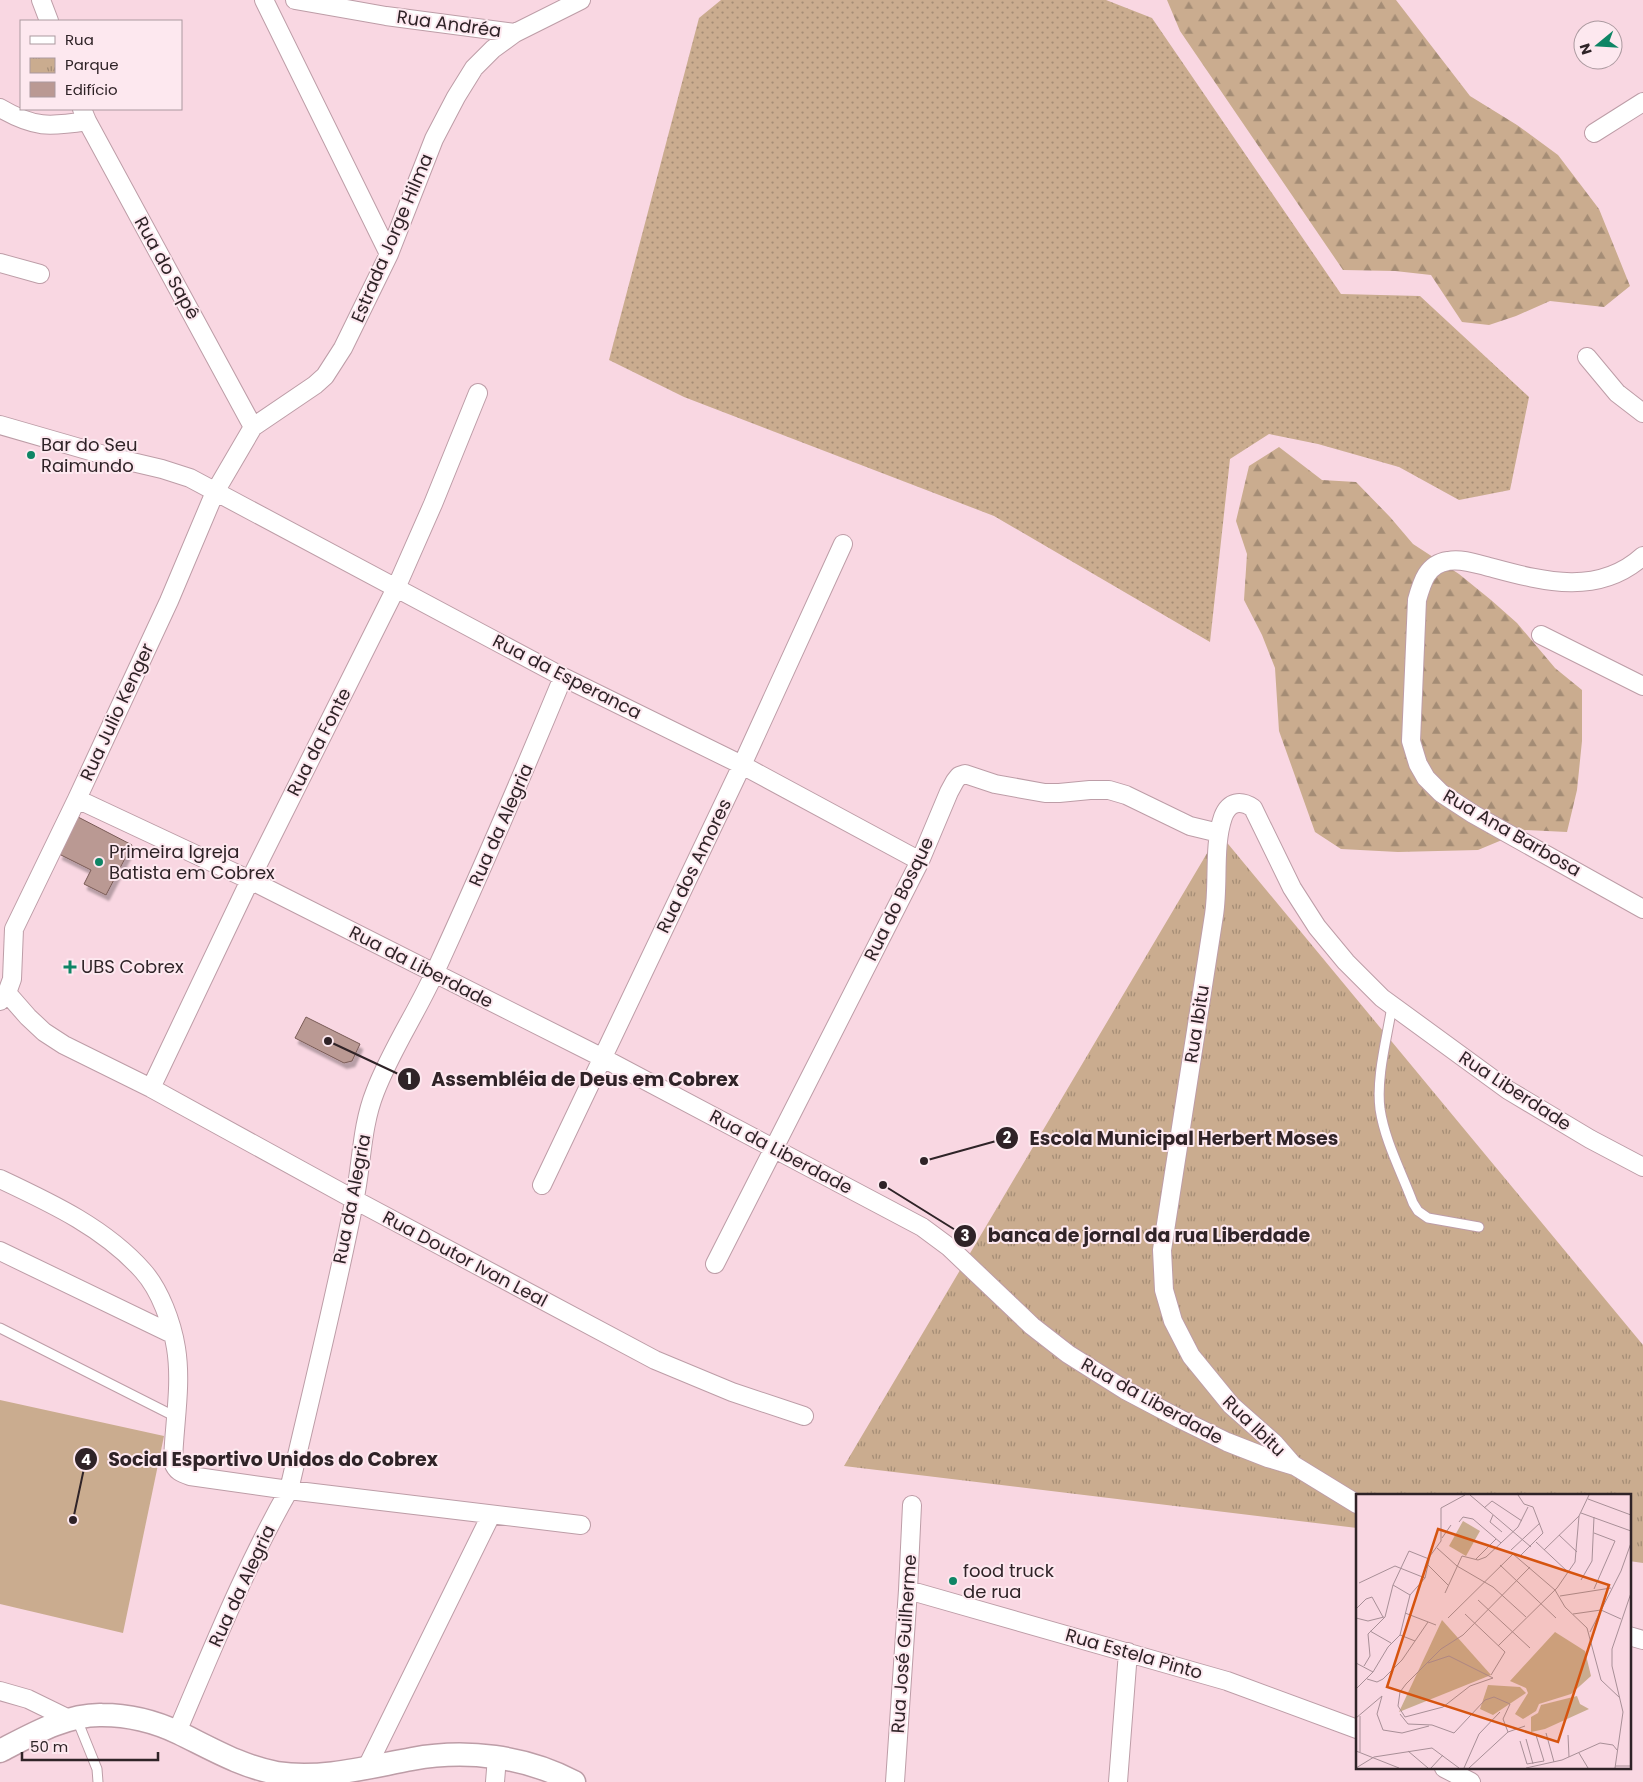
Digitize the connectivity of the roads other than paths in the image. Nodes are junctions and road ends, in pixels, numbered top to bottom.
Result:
1 (41, 0) edge
2 (264, 0) edge
3 (295, 0) edge
4 (581, 0) edge
5 (49, 20) edge
6 (515, 33) junction
7 (1643, 102) edge
8 (0, 108) edge
9 (85, 115) edge
10 (1594, 133) dead end
11 (389, 254) junction
12 (0, 263) edge
13 (40, 274) dead end
14 (1588, 357) dead end
15 (478, 393) dead end
16 (1643, 413) edge
17 (253, 427) junction
18 (2, 430) edge
19 (215, 492) junction
20 (843, 544) dead end
21 (1643, 556) edge
22 (396, 588) junction
23 (1541, 635) dead end
24 (562, 677) junction
25 (1643, 686) edge
26 (742, 765) junction
27 (77, 799) junction
28 (1219, 833) junction
29 (920, 861) junction
30 (250, 880) junction
31 (1643, 909) edge
32 (7, 925) edge
33 (434, 974) junction
34 (4, 997) edge
35 (1392, 1006) junction
36 (603, 1058) junction
37 (151, 1088) junction
38 (774, 1149) junction
39 (1643, 1167) edge
40 (0, 1179) edge
41 (542, 1185) dead end
42 (354, 1200) junction
43 (1479, 1227) dead end
44 (0, 1251) edge
45 (715, 1264) dead end
46 (0, 1328) edge
47 (172, 1334) junction
48 (176, 1416) junction
49 (804, 1416) dead end
50 (1295, 1466) junction
51 (290, 1490) junction
52 (1356, 1503) edge
53 (912, 1505) dead end
54 (491, 1515) junction
55 (581, 1525) dead end
56 (908, 1590) junction
57 (1630, 1636) edge
58 (1643, 1640) edge
59 (1128, 1652) junction
60 (0, 1691) edge
61 (72, 1718) junction
62 (1356, 1729) edge
63 (177, 1732) junction
64 (0, 1751) edge
65 (497, 1757) junction
66 (366, 1769) junction
67 (1448, 1770) edge
68 (311, 1778) edge
69 (98, 1782) edge
70 (495, 1782) edge
71 (574, 1782) edge
72 (895, 1782) edge
73 (1118, 1782) edge
74 (1471, 1782) edge

1 - 5 street
2 - 11 street
3 - 6 street, Rua Andréa
4 - 6 street, Estrada Jorge Hilma
6 - 11 street, Estrada Jorge Hilma
7 - 10 street
8 - 9 street
9 - 17 street, Rua do Sapê
11 - 17 street, Estrada Jorge Hilma
12 - 13 street
14 - 16 street
15 - 22 street, Rua da Fonte
17 - 19 street, Estrada Jorge Hilma
18 - 19 street, Rua da Esperanca
19 - 22 street, Rua da Esperanca
19 - 27 street, Rua Julio Kenger
20 - 26 street, Rua dos Amores
21 - 31 street, Rua Ana Barbosa
22 - 24 street, Rua da Esperanca
22 - 30 street, Rua da Fonte
23 - 25 street
24 - 26 street, Rua da Esperanca
24 - 33 street, Rua da Alegria
26 - 29 street, Rua da Esperanca
26 - 36 street, Rua dos Amores
27 - 30 street, Rua da Liberdade
27 - 32 street, Rua Julio Kenger
28 - 29 street, Rua do Bosque
28 - 35 street, Rua Ibitu
28 - 50 street, Rua Ibitu
29 - 38 street, Rua do Bosque
30 - 33 street, Rua da Liberdade
30 - 37 street, Rua da Fonte
32 - 34 street, Rua Doutor Ivan Leal
33 - 36 street, Rua da Liberdade
33 - 42 street, Rua da Alegria
34 - 37 street, Rua Doutor Ivan Leal
35 - 39 street, Rua Liberdade
35 - 43 lane
36 - 38 street, Rua da Liberdade
36 - 41 street, Rua dos Amores
37 - 42 street, Rua Doutor Ivan Leal
38 - 45 street, Rua do Bosque
38 - 50 street, Rua da Liberdade
40 - 47 street
42 - 49 street, Rua Doutor Ivan Leal
42 - 51 street, Rua da Alegria
44 - 47 street
46 - 48 lane
47 - 48 street
48 - 51 street
50 - 52 street
51 - 54 street
51 - 63 street, Rua da Alegria
53 - 56 street, Rua José Guilherme
54 - 55 street
54 - 66 street
56 - 59 street, Rua Estela Pinto
56 - 72 street, Rua José Guilherme
57 - 58 street
59 - 62 street, Rua Estela Pinto
59 - 73 street
60 - 61 street
61 - 63 street
61 - 64 street
61 - 69 lane
63 - 68 street
65 - 66 street
65 - 70 street
65 - 71 street
66 - 68 street
67 - 74 street

